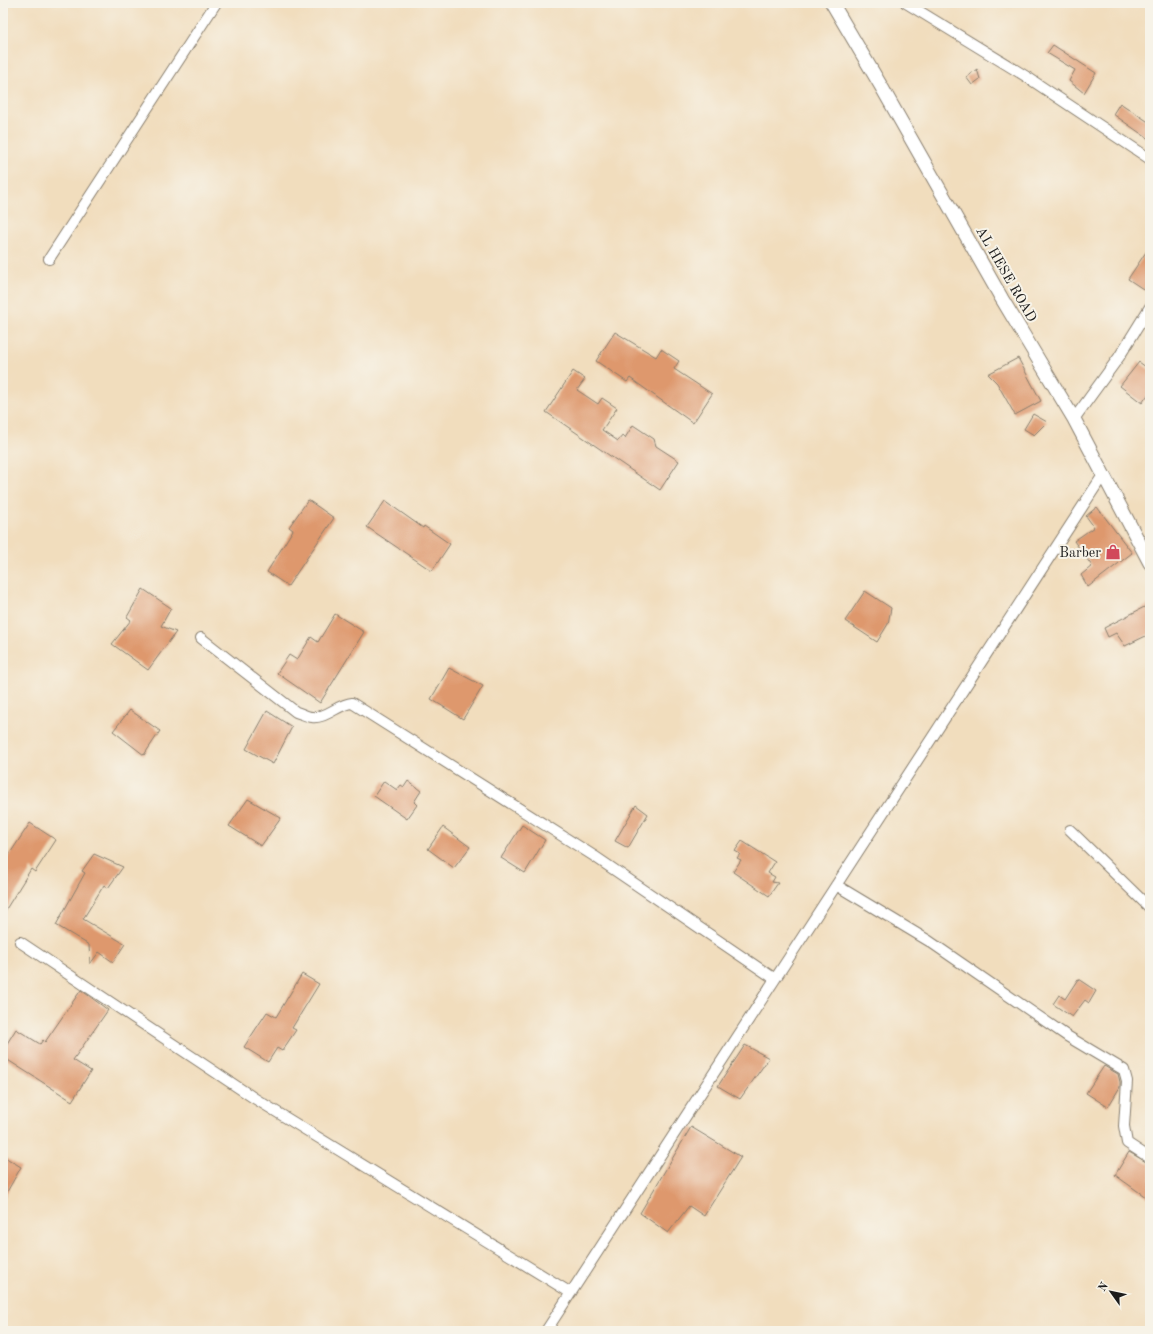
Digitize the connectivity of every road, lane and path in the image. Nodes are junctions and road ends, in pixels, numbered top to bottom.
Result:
1 (216, 3) edge
2 (832, 3) edge
3 (906, 3) edge
4 (1150, 159) edge
5 (50, 259) dead end
6 (1150, 307) edge
7 (1074, 419) junction
8 (1103, 475) junction
9 (1150, 562) edge
10 (201, 638) dead end
11 (1070, 830) dead end
12 (836, 885) junction
13 (1150, 908) edge
14 (20, 942) dead end
15 (775, 979) junction
16 (1150, 1158) edge
17 (571, 1293) junction
18 (546, 1331) edge

1 - 5 street
2 - 7 street, AL HESE ROAD
3 - 4 street
6 - 7 street
7 - 8 street, AL HESE ROAD
8 - 9 street, AL HESE ROAD
8 - 12 street
10 - 15 street
11 - 13 street
12 - 15 street
12 - 16 street
14 - 17 street
15 - 17 street
17 - 18 street

